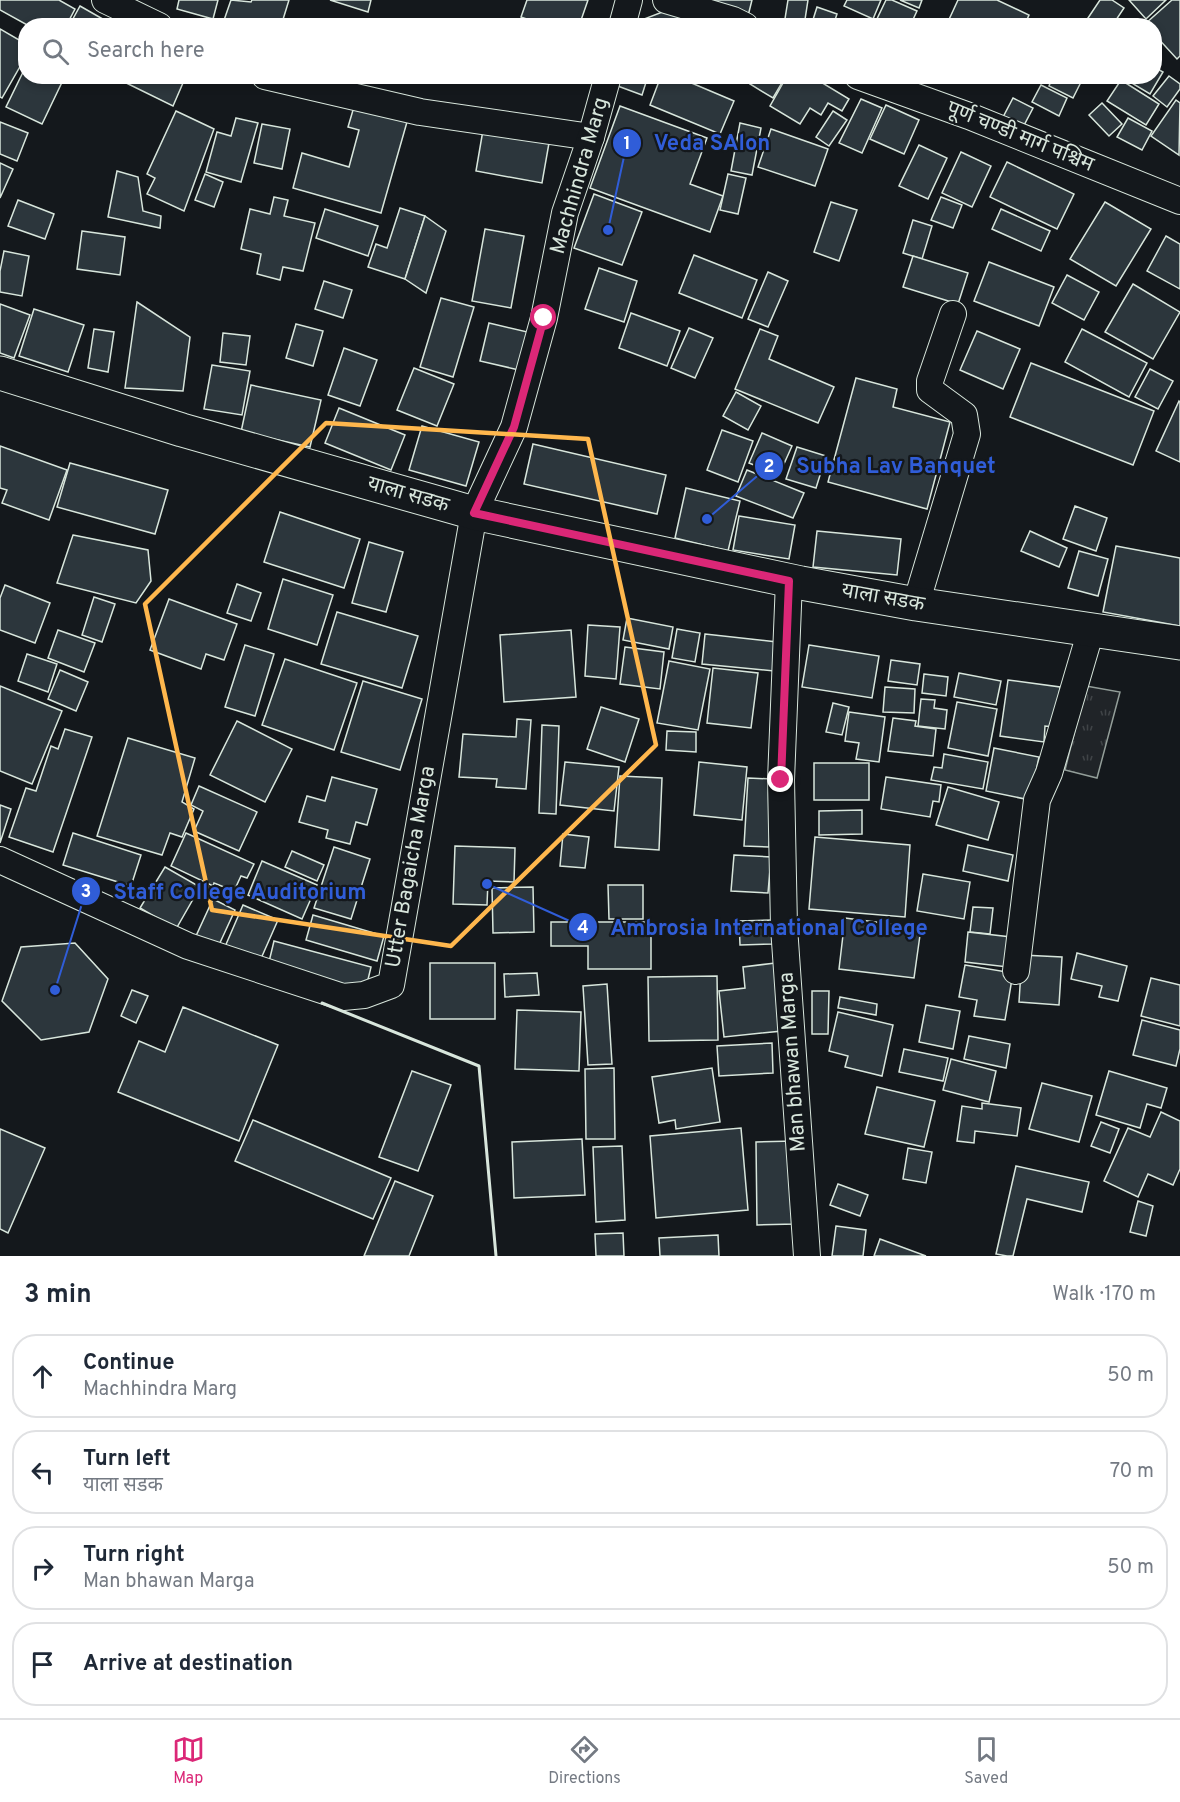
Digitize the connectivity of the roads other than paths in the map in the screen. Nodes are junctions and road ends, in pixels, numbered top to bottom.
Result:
1 (105, 0) edge
2 (629, 0) edge
3 (666, 0) edge
4 (142, 18) edge
5 (624, 18) edge
6 (727, 18) edge
7 (299, 84) edge
8 (606, 84) edge
9 (880, 84) edge
10 (591, 137) junction
11 (1180, 201) edge
12 (953, 314) dead end
13 (0, 373) edge
14 (474, 513) junction
15 (789, 581) junction
16 (916, 604) junction
17 (1091, 630) junction
18 (1180, 643) edge
19 (0, 860) edge
20 (1016, 971) dead end
21 (807, 1256) edge

1 - 4 street
2 - 5 street
3 - 6 street
7 - 10 street
8 - 10 street, Machhindra Marg
9 - 11 street, पूर्ण चण्डी मार्ग पश्चिम
10 - 14 street, Machhindra Marg
12 - 16 street
13 - 14 main road, याला सडक
14 - 15 main road, याला सडक
14 - 19 street, Utter Bagaicha Marga
15 - 16 main road, याला सडक
15 - 21 street, Man bhawan Marga
16 - 17 main road, याला सडक
17 - 18 main road, याला सडक
17 - 20 street

